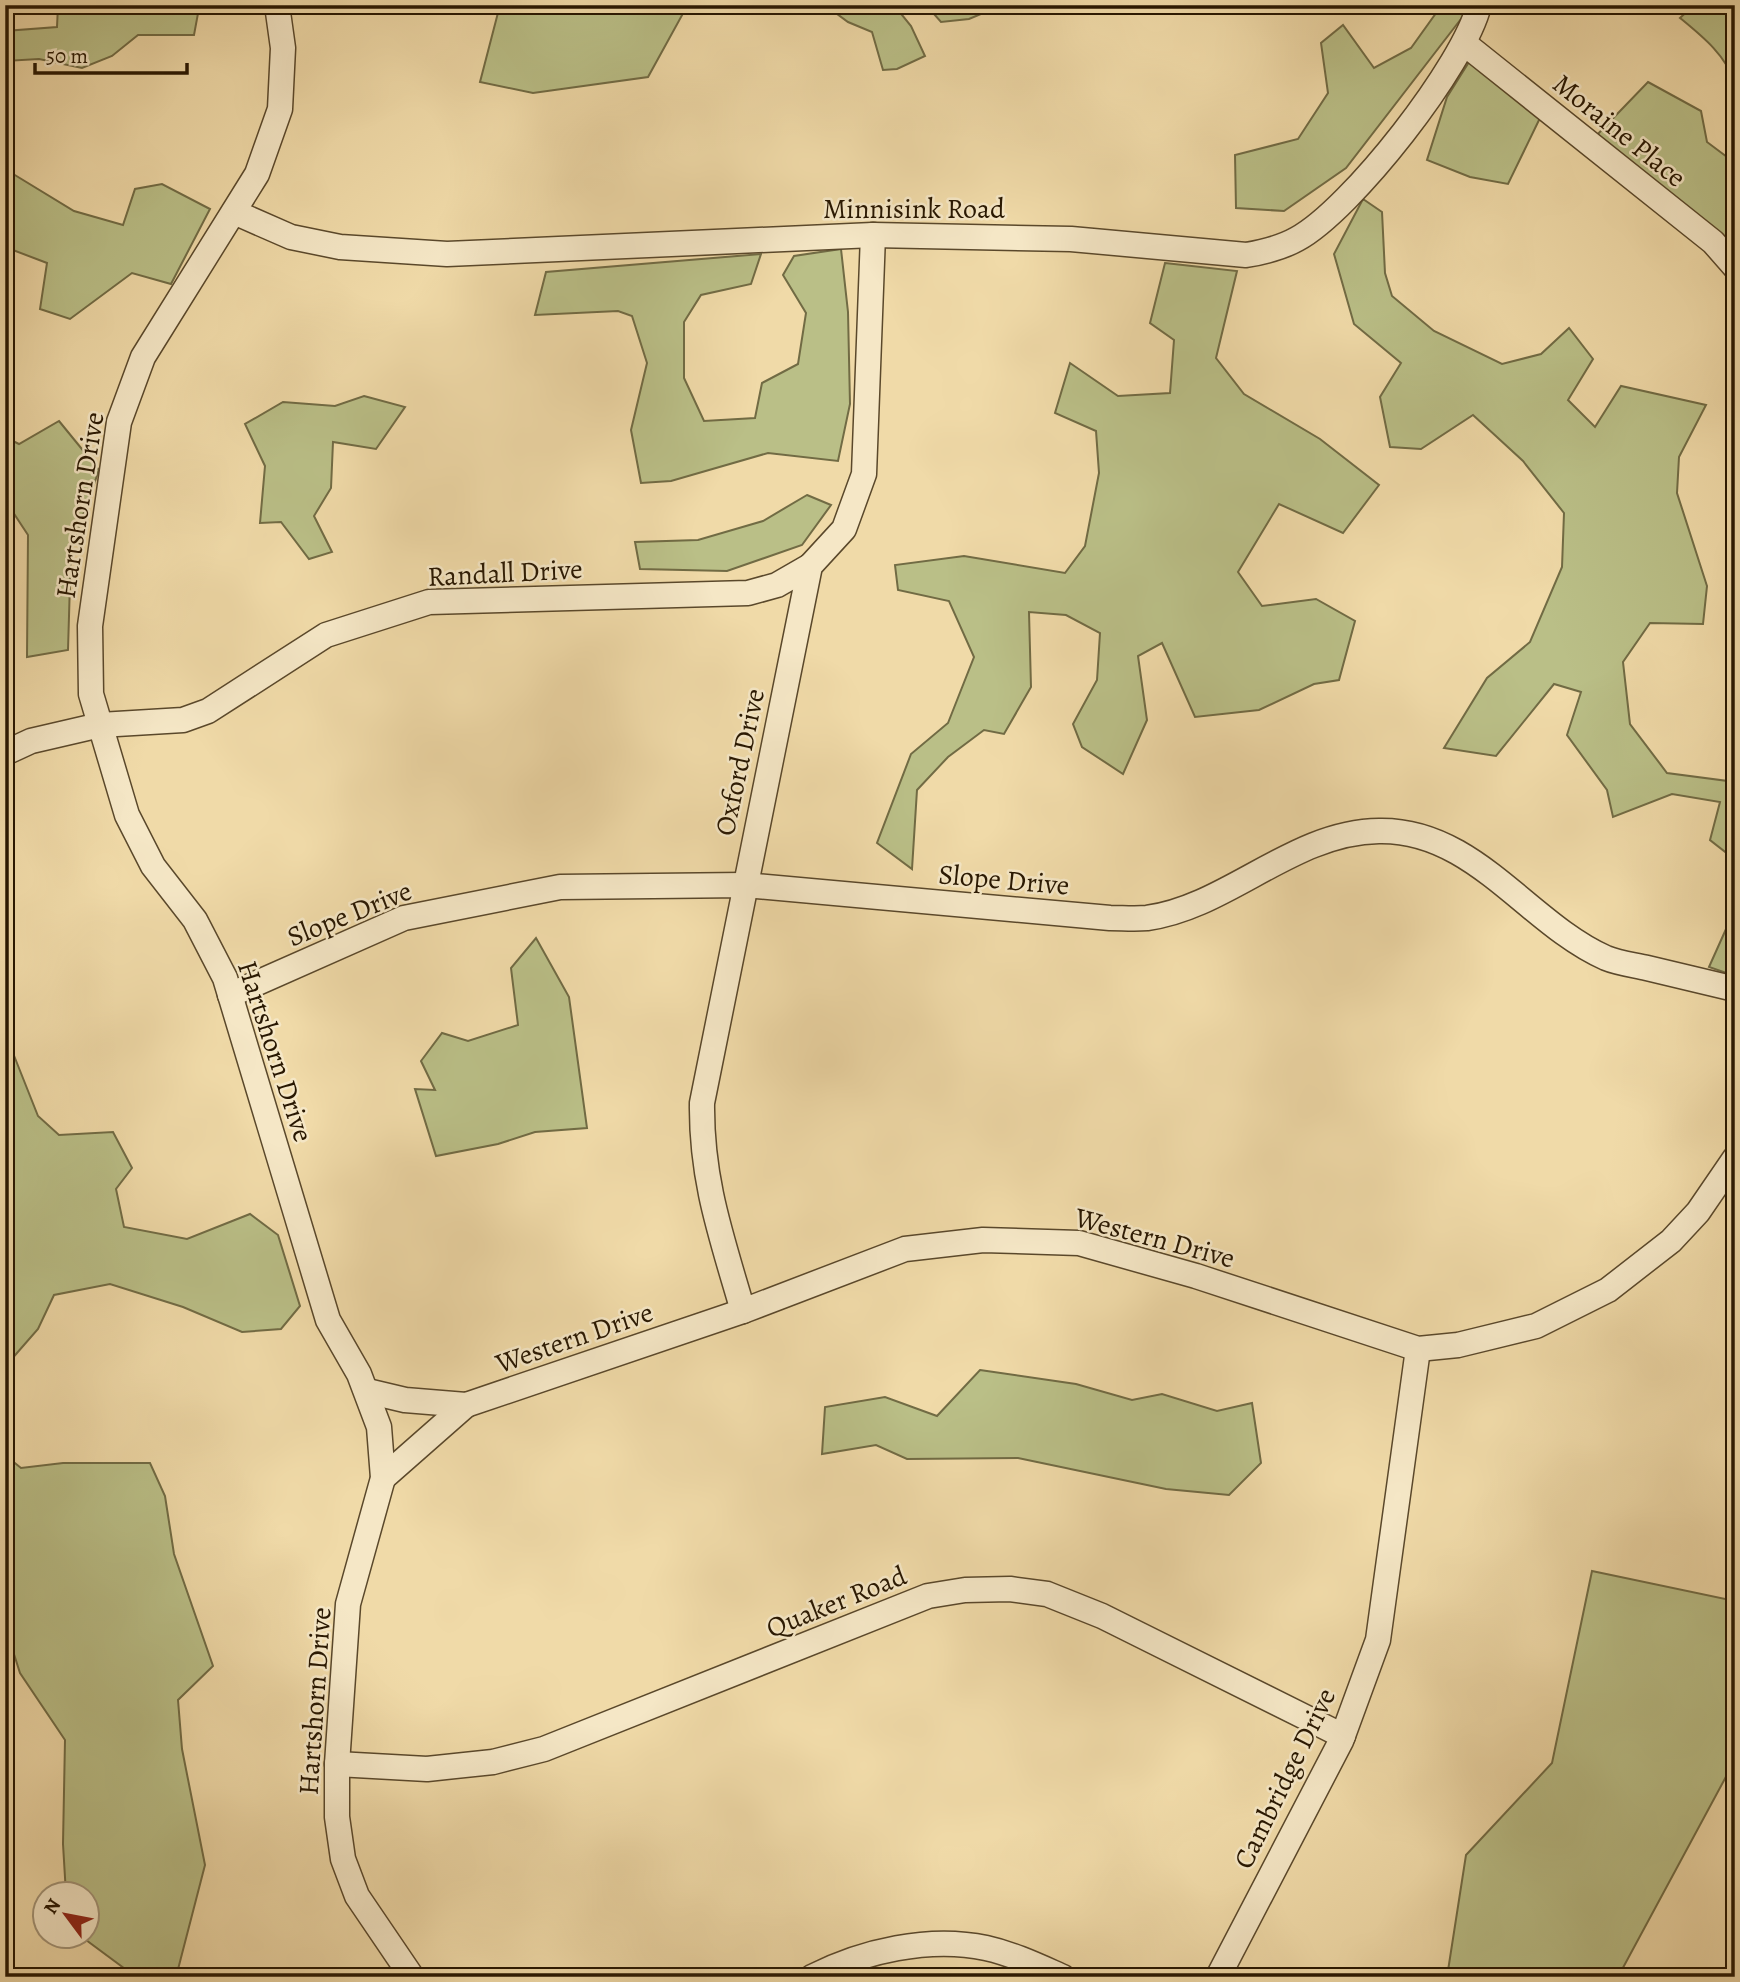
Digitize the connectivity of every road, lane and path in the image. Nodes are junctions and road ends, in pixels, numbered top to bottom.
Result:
1 (277, 5) edge
2 (1479, 5) edge
3 (1465, 44) junction
4 (234, 212) junction
5 (873, 234) junction
6 (1735, 267) edge
7 (810, 566) junction
8 (100, 725) junction
9 (5, 753) edge
10 (744, 885) junction
11 (1735, 989) edge
12 (230, 995) junction
13 (1735, 1158) edge
14 (743, 1311) junction
15 (1418, 1349) junction
16 (367, 1391) junction
17 (466, 1405) junction
18 (383, 1478) junction
19 (1343, 1736) junction
20 (337, 1764) junction
21 (412, 1977) edge
22 (812, 1977) edge
23 (1063, 1977) edge
24 (1218, 1977) edge

1 - 4 street, Hartshorn Drive
2 - 3 street, Minnisink Road
3 - 5 street, Minnisink Road
3 - 6 street, Moraine Place
4 - 5 street, Minnisink Road
4 - 8 street, Hartshorn Drive
5 - 7 street
7 - 8 street, Randall Drive
7 - 10 street, Oxford Drive
8 - 9 street, Randall Drive
8 - 12 street, Hartshorn Drive
10 - 11 street, Slope Drive
10 - 12 street, Slope Drive
10 - 14 street, Oxford Drive
12 - 16 street, Hartshorn Drive
13 - 15 street, Western Drive
14 - 15 street, Western Drive
14 - 17 street, Western Drive
15 - 19 street, Cambridge Drive
16 - 17 street, Western Drive
16 - 18 street, Hartshorn Drive
17 - 18 street, Western Drive
18 - 20 street, Hartshorn Drive
19 - 20 street, Quaker Road
19 - 24 street, Cambridge Drive
20 - 21 street, Hartshorn Drive
22 - 23 street

